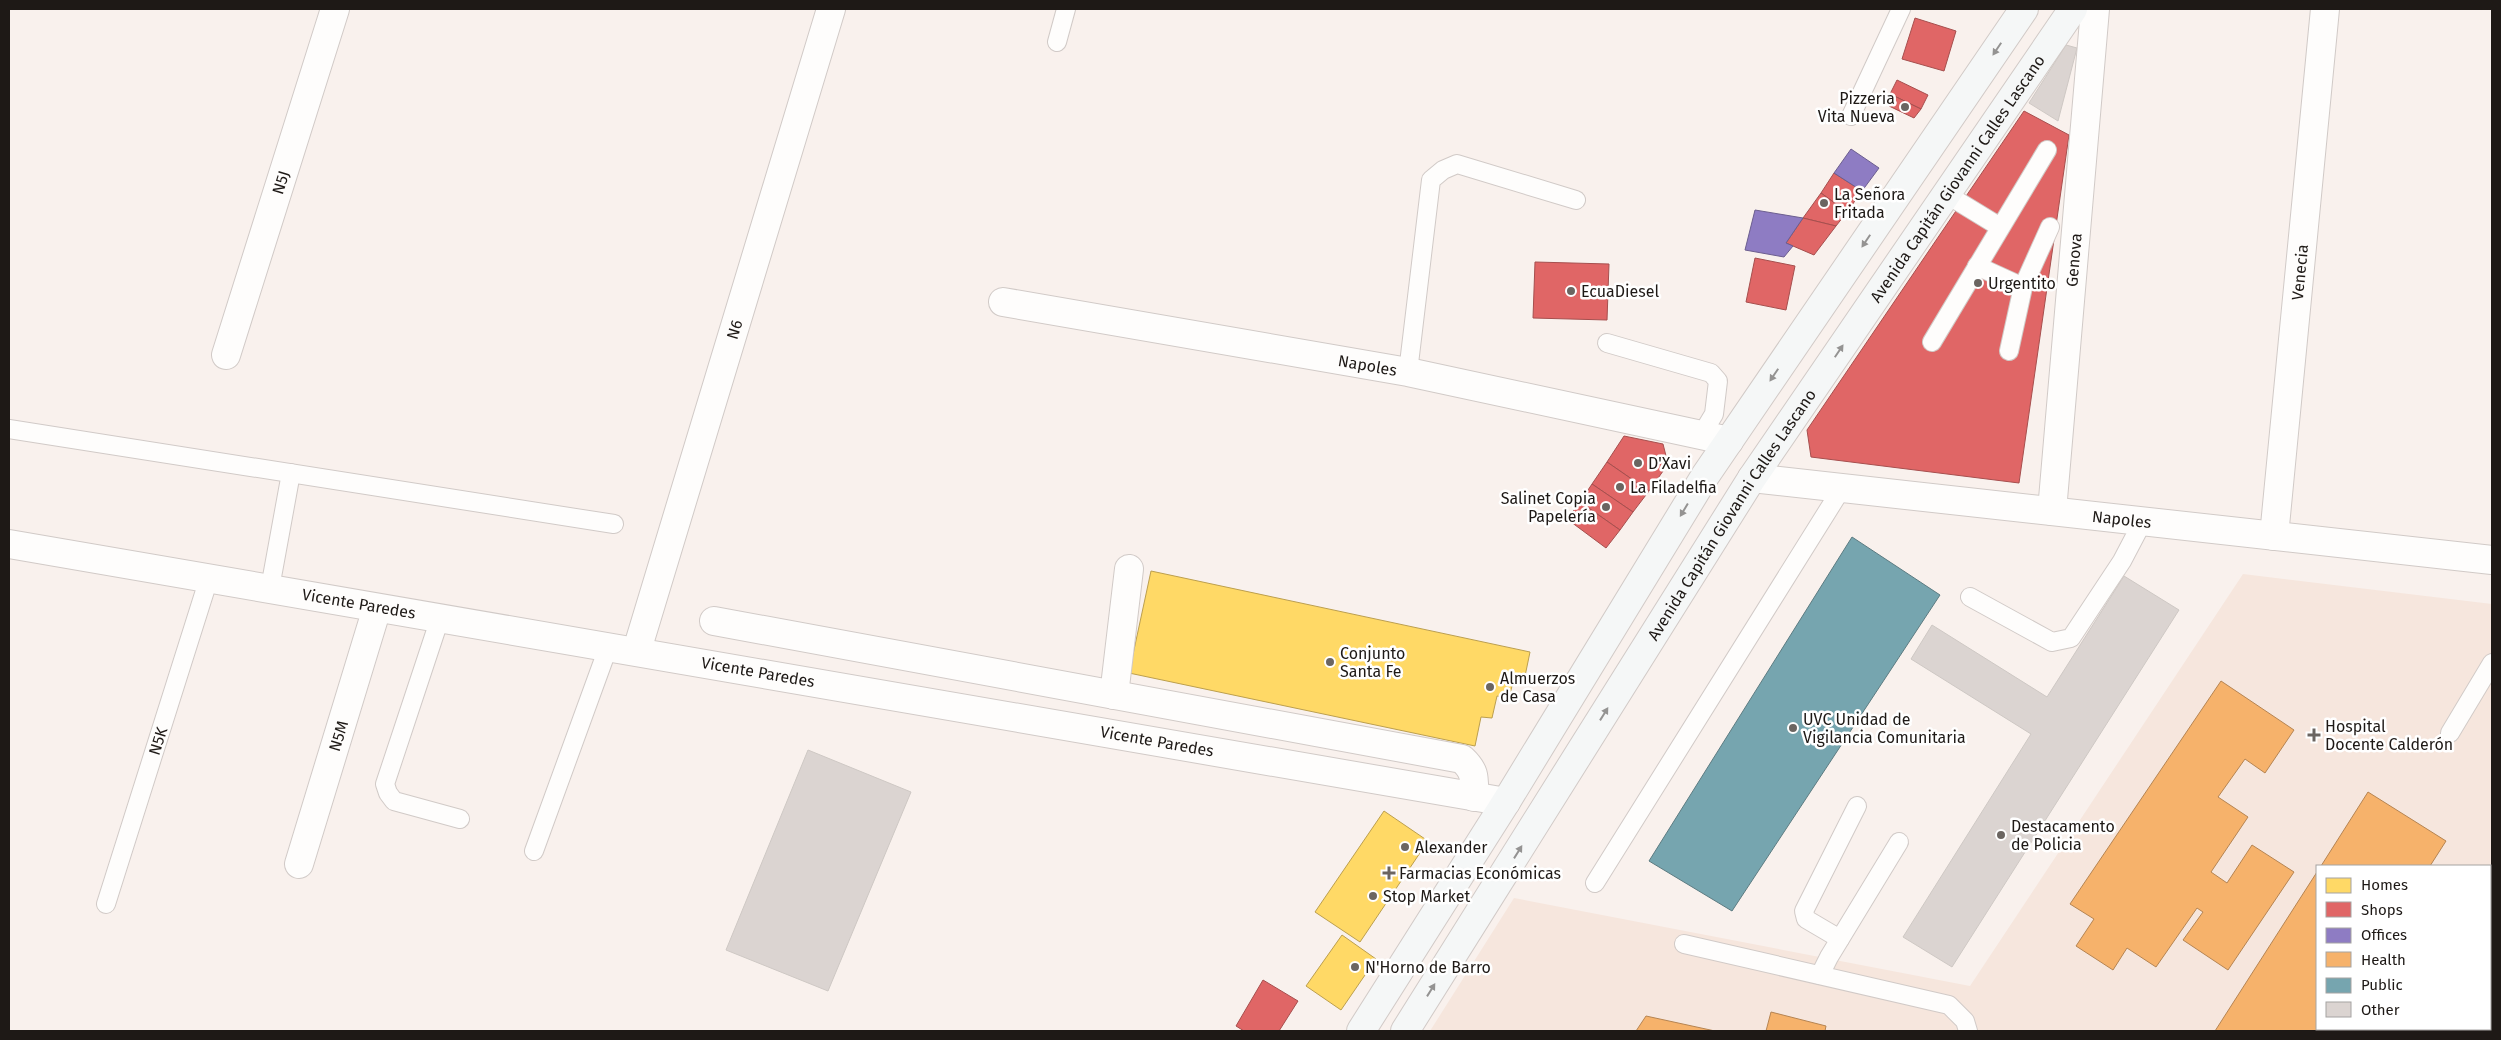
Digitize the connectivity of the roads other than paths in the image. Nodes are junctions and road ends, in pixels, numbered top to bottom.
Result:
1 (335, 9) edge
2 (831, 9) edge
3 (1066, 9) edge
4 (1901, 9) edge
5 (2024, 9) edge
6 (2095, 9) edge
7 (2325, 9) edge
8 (2062, 12) edge
9 (1057, 42) dead end
10 (1851, 116) dead end
11 (2047, 150) dead end
12 (1946, 194) junction
13 (1576, 200) dead end
14 (2000, 227) junction
15 (2050, 227) dead end
16 (1977, 266) junction
17 (2023, 287) junction
18 (1003, 302) dead end
19 (1932, 342) dead end
20 (1607, 343) dead end
21 (2009, 350) dead end
22 (226, 355) dead end
23 (1408, 372) junction
24 (9, 429) edge
25 (1702, 434) junction
26 (1729, 441) junction
27 (291, 473) junction
28 (1752, 478) junction
29 (1842, 488) junction
30 (2052, 511) junction
31 (2143, 521) junction
32 (614, 524) dead end
33 (2274, 536) junction
34 (9, 544) edge
35 (2492, 560) edge
36 (1129, 569) dead end
37 (209, 578) junction
38 (270, 588) junction
39 (1970, 597) dead end
40 (377, 608) junction
41 (440, 618) junction
42 (714, 621) dead end
43 (609, 645) junction
44 (637, 650) junction
45 (2492, 663) edge
46 (1114, 695) junction
47 (2450, 733) dead end
48 (1474, 797) junction
49 (1506, 802) junction
50 (1857, 806) dead end
51 (460, 820) dead end
52 (1899, 842) dead end
53 (534, 851) dead end
54 (299, 864) dead end
55 (1595, 883) dead end
56 (106, 904) dead end
57 (1840, 938) junction
58 (1684, 944) dead end
59 (1820, 976) junction
60 (1361, 1031) edge
61 (1406, 1031) edge
62 (1968, 1031) edge

1 - 22 street, N5J
2 - 44 street, N6
3 - 9 lane
4 - 10 lane
5 -> 26 main road
6 - 30 street, Genova
7 - 33 street, Venecia
8 - 12 main road, Avenida Capitán Giovanni Calles Lascano
11 - 14 lane
12 - 14 lane
28 -> 12 main road, Avenida Capitán Giovanni Calles Lascano
13 - 23 lane
14 - 16 lane
15 - 17 lane
16 - 17 lane
16 - 19 lane
17 - 21 lane
18 - 23 street, Napoles
20 - 25 lane
23 - 25 street, Napoles
24 - 27 lane
25 - 26 street, Napoles
26 -> 49 main road
27 - 32 lane
27 - 38 lane
28 - 29 street, Napoles
61 -> 28 main road, Avenida Capitán Giovanni Calles Lascano
29 - 30 street, Napoles
29 - 55 lane
30 - 31 street, Napoles
31 - 33 street, Napoles
31 - 39 lane
33 - 35 street, Napoles
34 - 37 street, Vicente Paredes
36 - 46 street
37 - 38 street, Vicente Paredes
37 - 56 lane, N5K
38 - 40 street, Vicente Paredes
40 - 41 street, Vicente Paredes
40 - 54 street, N5M
41 - 43 street, Vicente Paredes
41 - 51 lane
42 - 46 street
43 - 44 street, Vicente Paredes
43 - 53 lane
44 - 48 street, Vicente Paredes
45 - 47 lane
46 - 48 street
48 - 49 street, Vicente Paredes
49 - 60 main road
50 - 57 lane
52 - 57 lane
57 - 59 lane
58 - 59 lane
59 - 62 lane

